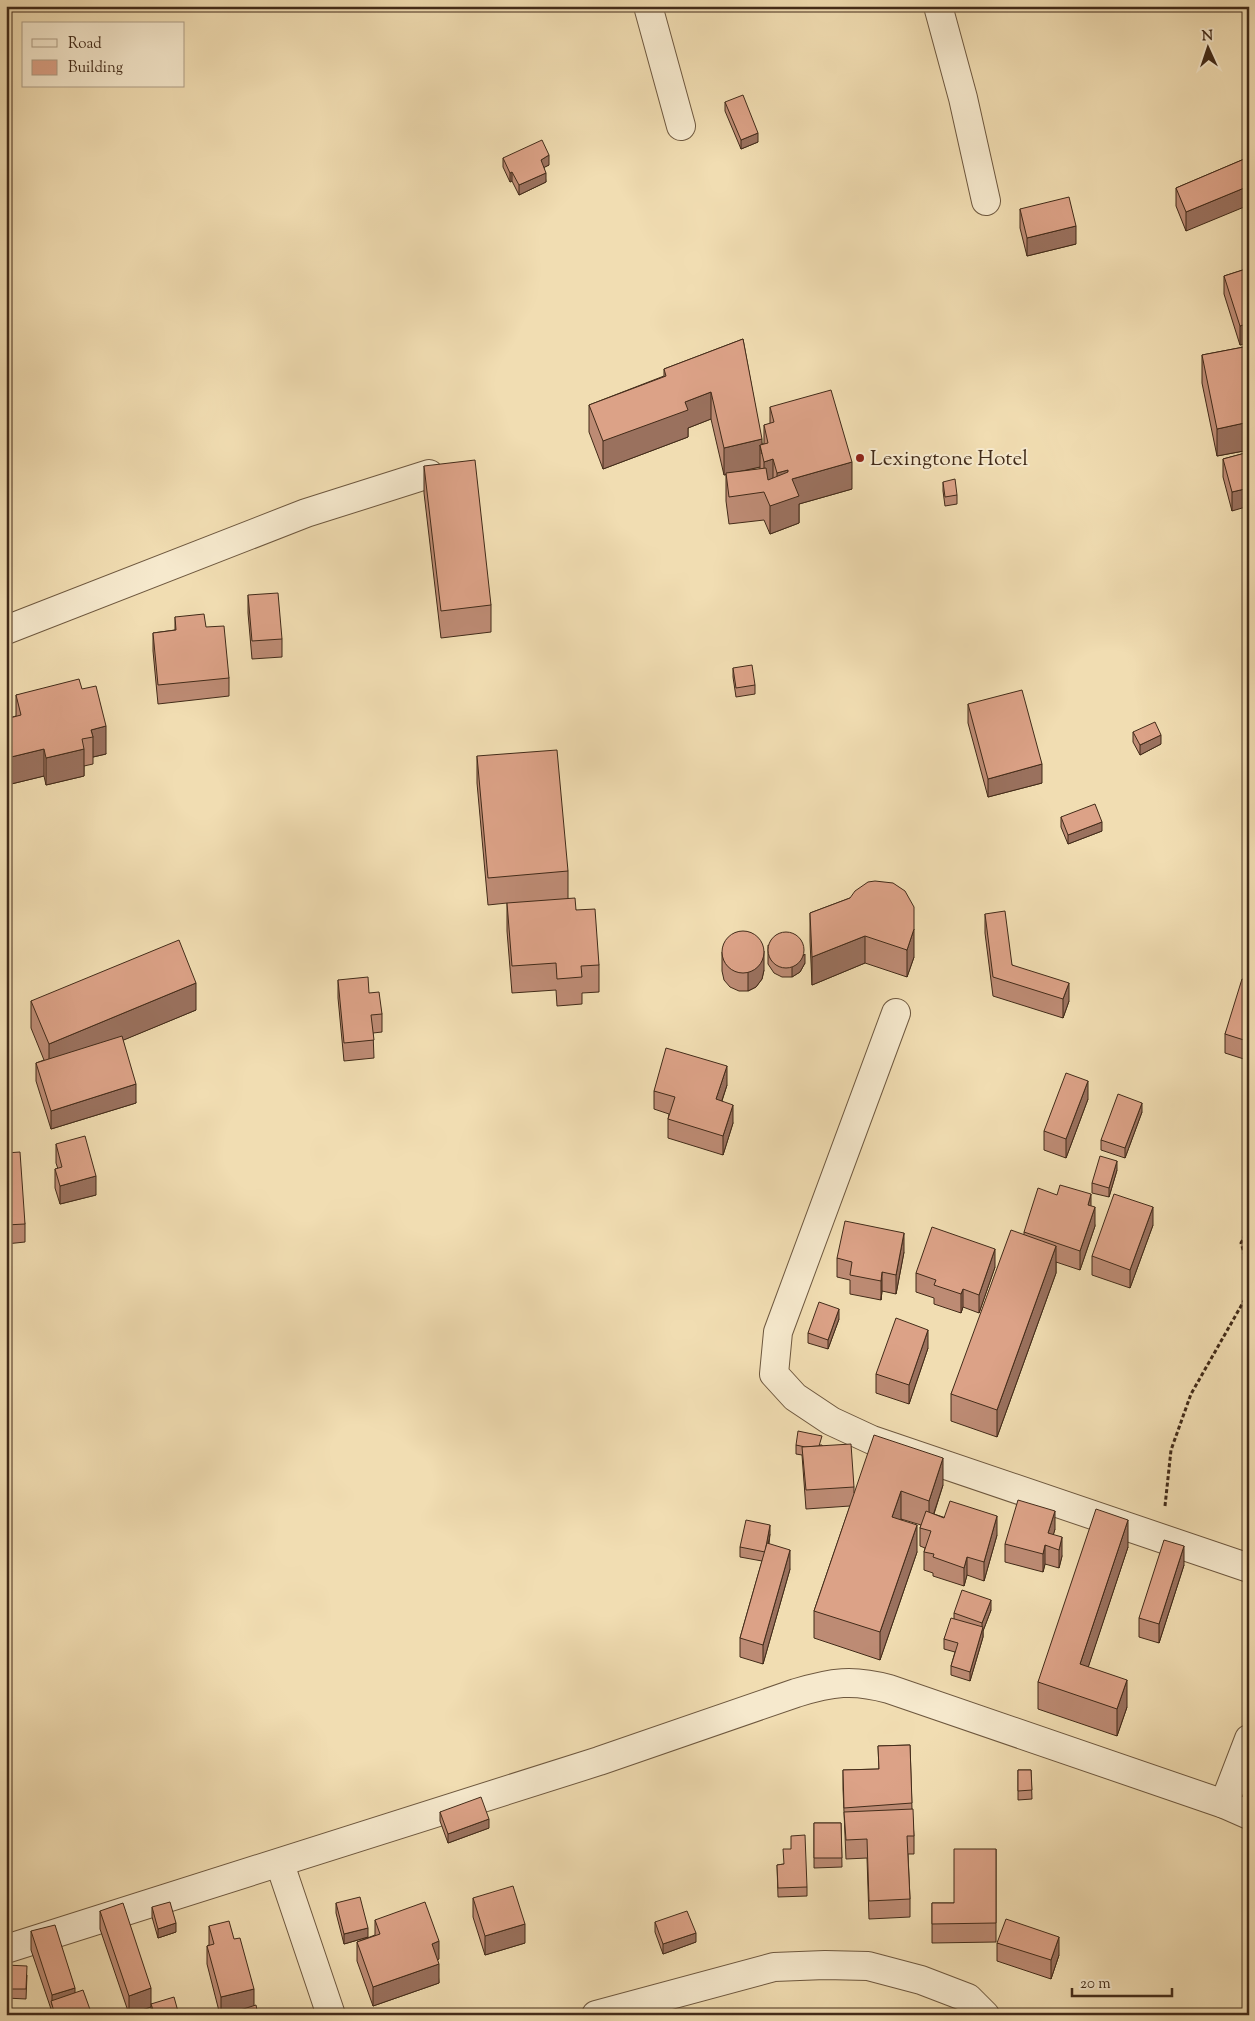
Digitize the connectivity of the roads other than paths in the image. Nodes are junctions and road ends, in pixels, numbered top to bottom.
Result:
1 (648, 6) edge
2 (938, 6) edge
3 (681, 126) dead end
4 (986, 201) dead end
5 (429, 474) edge
6 (6, 630) edge
7 (896, 1013) dead end
8 (1249, 1568) edge
9 (1249, 1739) edge
10 (1224, 1804) junction
11 (1249, 1815) edge
12 (280, 1864) junction
13 (6, 1949) edge
14 (610, 2013) edge
15 (331, 2015) edge
16 (985, 2015) edge

1 - 3 street
2 - 4 street
5 - 6 street
7 - 8 street
9 - 10 street
10 - 11 street
10 - 12 street
12 - 13 street
12 - 15 street
14 - 16 street

